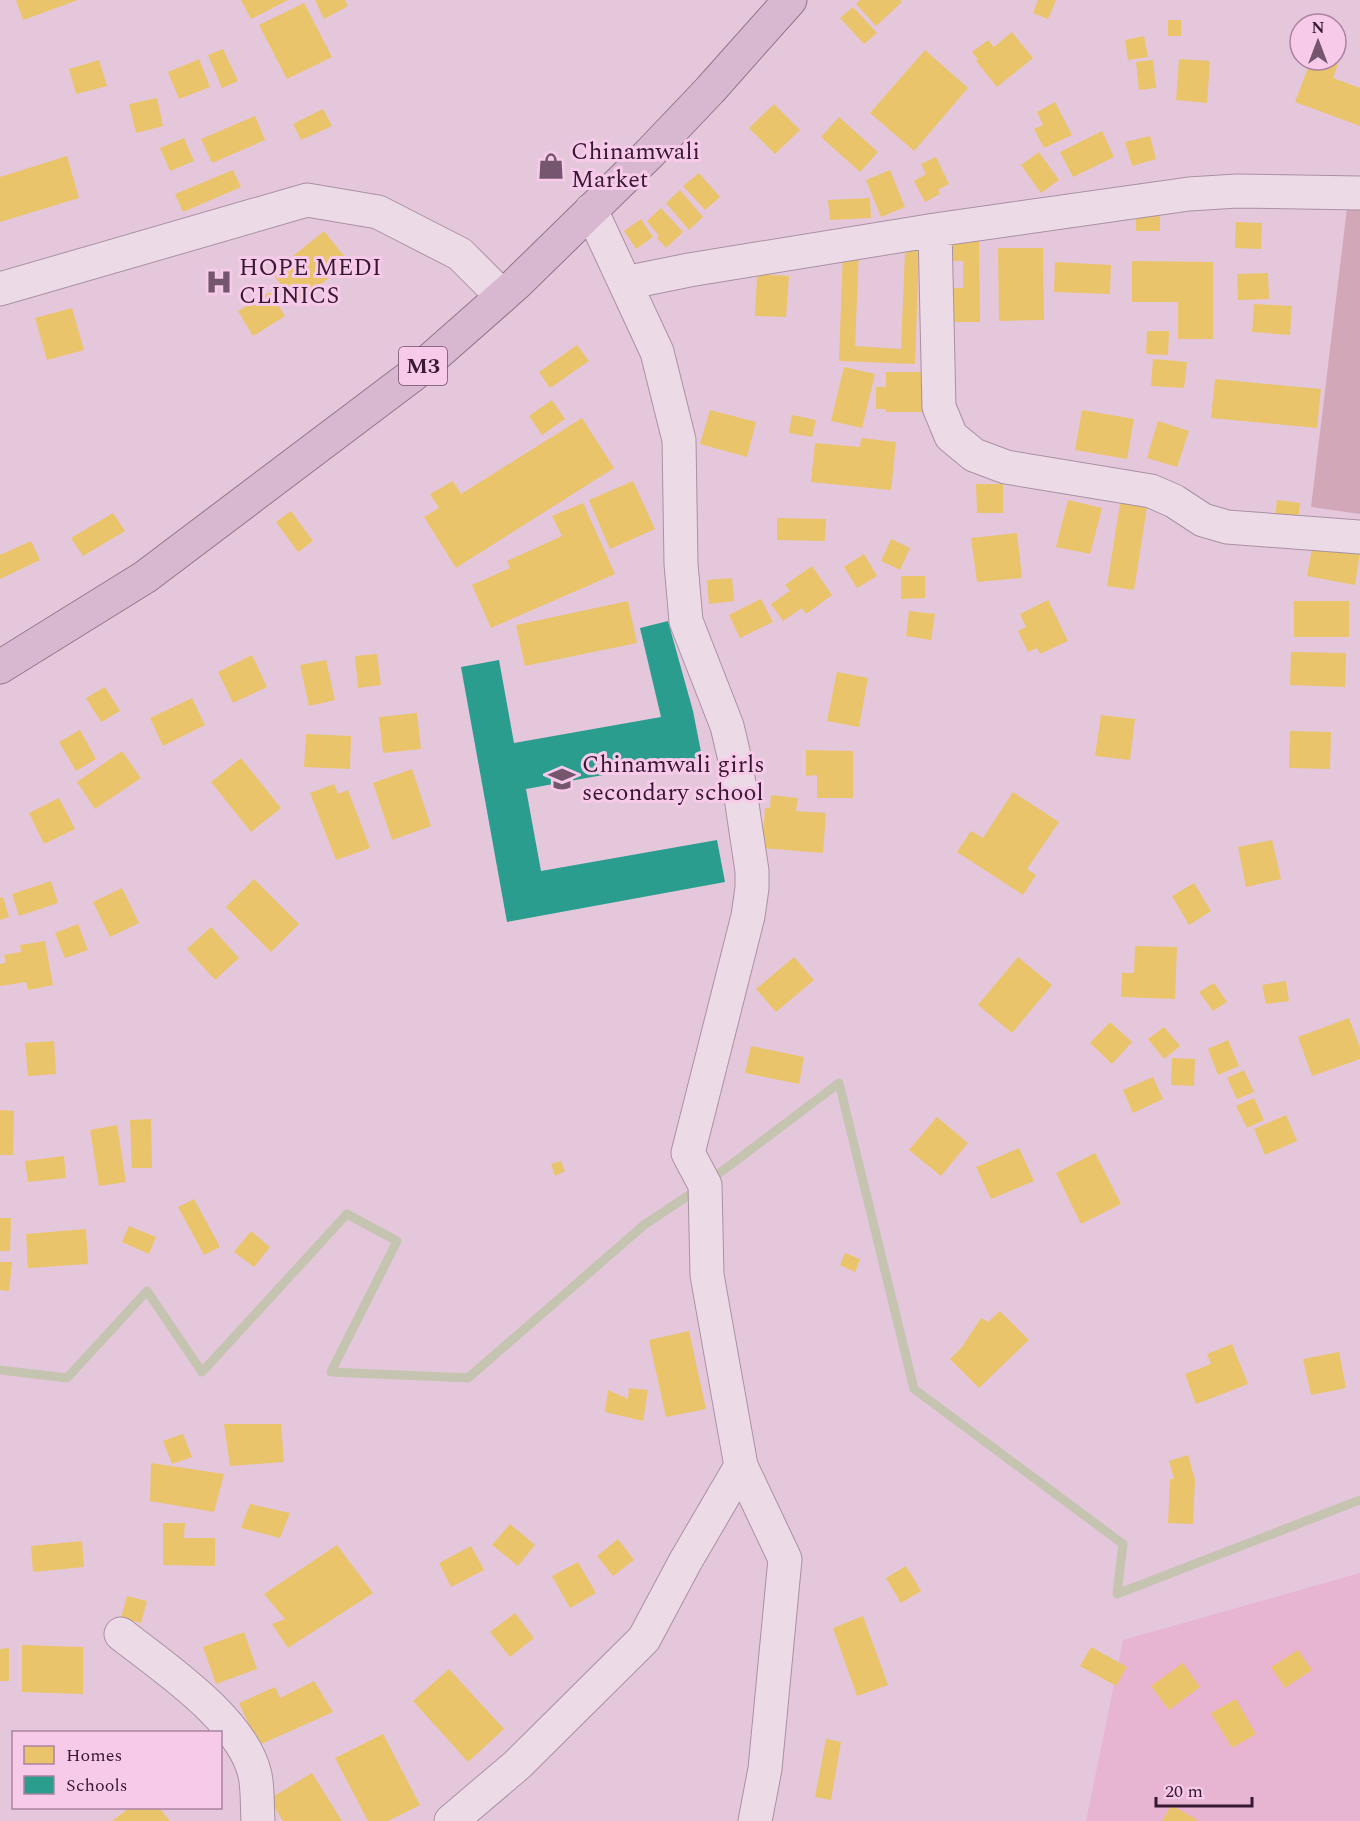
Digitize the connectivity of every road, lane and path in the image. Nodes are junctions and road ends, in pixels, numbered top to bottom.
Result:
1 (790, 0) edge
2 (1360, 193) edge
3 (591, 210) junction
4 (935, 230) junction
5 (625, 283) junction
6 (0, 289) edge
7 (502, 296) junction
8 (1360, 537) edge
9 (0, 667) edge
10 (741, 1466) junction
11 (122, 1634) dead end
12 (258, 1821) edge
13 (451, 1821) edge
14 (754, 1821) edge

1 - 3 highway, M3
2 - 4 street
3 - 5 street
3 - 7 highway, M3
4 - 5 street
4 - 8 street
5 - 10 street
6 - 7 street
7 - 9 highway, M3
10 - 13 street
10 - 14 street
11 - 12 street

